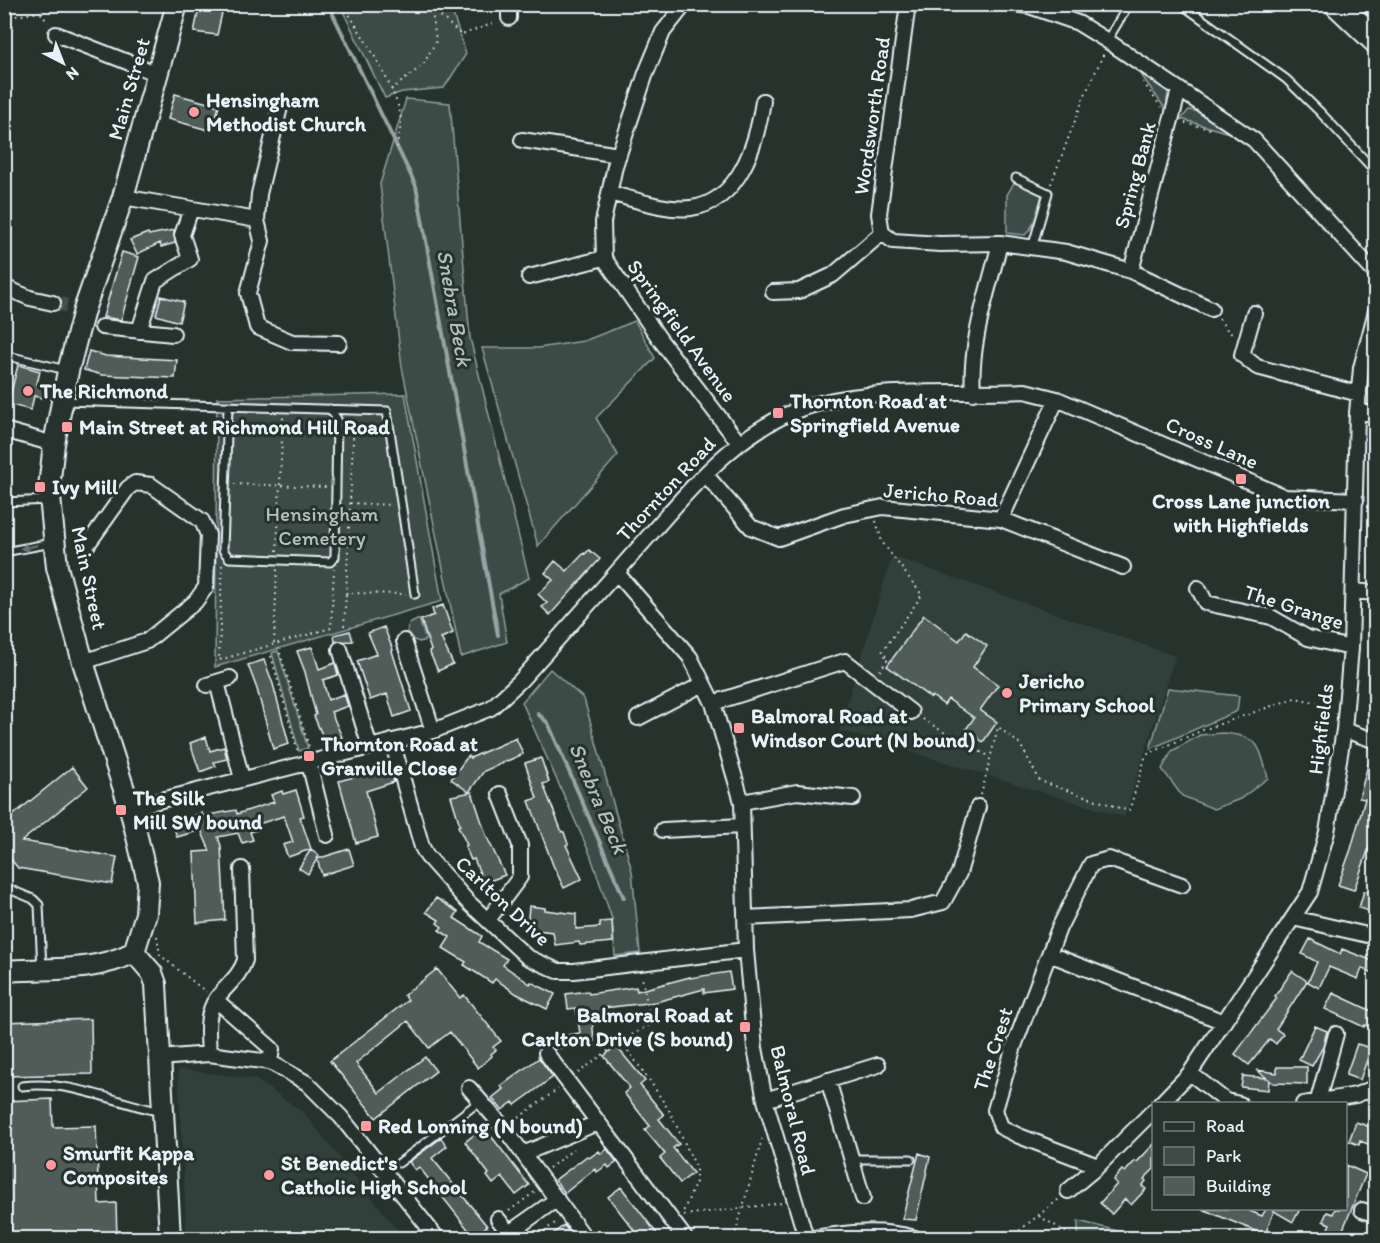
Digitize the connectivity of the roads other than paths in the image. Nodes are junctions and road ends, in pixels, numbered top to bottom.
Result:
1 (177, 4) edge
2 (685, 4) edge
3 (908, 4) edge
4 (1012, 4) edge
5 (1129, 4) edge
6 (1181, 4) edge
7 (1337, 4) edge
8 (1369, 4) edge
9 (1376, 11) edge
10 (56, 34) road end
11 (1110, 38) junction
12 (1376, 41) edge
13 (158, 74) junction
14 (1179, 90) junction
15 (763, 101) dead end
16 (280, 107) dead end
17 (522, 140) dead end
18 (619, 155) junction
19 (1376, 172) edge
20 (1016, 178) dead end
21 (609, 193) junction
22 (123, 197) junction
23 (190, 209) junction
24 (257, 220) junction
25 (882, 233) junction
26 (1000, 243) junction
27 (1032, 248) junction
28 (604, 258) junction
29 (1131, 271) junction
30 (1376, 274) edge
31 (529, 277) dead end
32 (4, 287) edge
33 (773, 292) dead end
34 (53, 303) tunnel mouth
35 (1211, 309) road end
36 (1376, 311) edge
37 (1254, 313) dead end
38 (102, 327) dead end
39 (139, 331) junction
40 (173, 334) dead end
41 (339, 343) dead end
42 (4, 356) edge
43 (68, 371) junction
44 (973, 393) junction
45 (1359, 394) junction
46 (1057, 399) junction
47 (62, 401) junction
48 (228, 406) junction
49 (330, 409) junction
50 (1357, 412) junction
51 (1376, 413) edge
52 (4, 430) edge
53 (739, 443) junction
54 (54, 444) junction
55 (705, 474) junction
56 (50, 500) junction
57 (1356, 500) junction
58 (4, 502) edge
59 (1001, 519) junction
60 (54, 542) junction
61 (86, 548) dead end
62 (4, 552) edge
63 (1124, 567) dead end
64 (617, 573) junction
65 (1198, 588) dead end
66 (1353, 591) junction
67 (1376, 593) edge
68 (415, 594) road end
69 (410, 647) dead end
70 (1351, 648) junction
71 (341, 649) dead end
72 (83, 662) junction
73 (218, 682) dead end
74 (703, 684) junction
75 (713, 703) junction
76 (911, 712) road end
77 (638, 718) dead end
78 (1344, 730) junction
79 (433, 731) junction
80 (392, 741) junction
81 (1376, 741) edge
82 (370, 747) junction
83 (308, 763) junction
84 (242, 779) junction
85 (500, 794) dead end
86 (853, 798) dead end
87 (742, 802) junction
88 (978, 807) road end
89 (130, 808) junction
90 (742, 826) junction
91 (663, 830) dead end
92 (327, 835) dead end
93 (242, 869) dead end
94 (1182, 885) dead end
95 (4, 887) edge
96 (745, 918) junction
97 (1293, 918) junction
98 (488, 920) junction
99 (1376, 937) edge
100 (746, 950) junction
101 (134, 952) junction
102 (1049, 954) junction
103 (42, 969) junction
104 (4, 971) edge
105 (216, 999) junction
106 (1224, 1022) junction
107 (1336, 1034) dead end
108 (546, 1053) dead end
109 (209, 1054) junction
110 (160, 1058) junction
111 (270, 1062) junction
112 (878, 1065) dead end
113 (1190, 1073) junction
114 (828, 1080) junction
115 (22, 1086) dead end
116 (1376, 1087) edge
117 (469, 1088) dead end
118 (1318, 1100) junction
119 (480, 1101) junction
120 (1162, 1102) edge
121 (1231, 1102) edge
122 (1310, 1102) edge
123 (767, 1107) junction
124 (163, 1112) junction
125 (1152, 1112) edge
126 (597, 1123) junction
127 (523, 1154) junction
128 (851, 1159) junction
129 (911, 1159) dead end
130 (399, 1163) dead end
131 (1098, 1166) junction
132 (1068, 1191) road end
133 (863, 1198) dead end
134 (557, 1199) junction
135 (1362, 1210) dead end
136 (1376, 1215) edge
137 (498, 1219) dead end
138 (840, 1236) edge
139 (170, 1239) edge
140 (437, 1239) edge
141 (585, 1239) edge
142 (685, 1239) edge
143 (806, 1239) edge
144 (813, 1239) edge
145 (915, 1239) edge

1 - 13 main road, Main Street
2 - 18 street, Springfield Avenue
3 - 25 street, Wordsworth Road
4 - 11 street
5 - 11 lane
6 - 19 lane
7 - 12 highway
8 - 9 street
10 - 13 street
11 - 14 street
13 - 22 main road, Main Street
14 - 29 street, Spring Bank
14 - 30 street
15 - 21 street
16 - 24 street
17 - 18 street
18 - 21 street, Springfield Avenue
20 - 27 lane
21 - 28 street, Springfield Avenue
22 - 23 street
22 - 43 main road, Main Street
23 - 24 street
23 - 39 street
24 - 41 street
25 - 26 street
25 - 33 street
26 - 27 street
26 - 44 street
27 - 29 street
28 - 31 street
28 - 53 street, Springfield Avenue
29 - 35 street
32 - 34 street
36 - 45 street, Highfields
37 - 45 street
38 - 39 street
39 - 40 street
42 - 43 lane
43 - 47 main road, Main Street
44 - 46 street, Thornton Road
44 - 53 street, Thornton Road
45 - 50 street, Highfields
46 - 57 street, Cross Lane
46 - 59 street
47 - 48 lane
47 - 54 main road, Main Street
48 - 49 lane
48 - 49 lane
49 - 68 lane
50 - 51 street
50 - 57 street, Highfields
52 - 54 street
53 - 55 street, Thornton Road
54 - 56 main road, Main Street
55 - 59 street, Jericho Road
55 - 64 street, Thornton Road
56 - 58 lane
56 - 60 main road, Main Street
57 - 66 street, Highfields
59 - 63 street, Jericho Road
60 -> 62 lane
60 - 72 main road, Main Street
61 - 72 street
64 - 74 street, Balmoral Road
64 - 79 street, Thornton Road
65 - 70 street, The Grange
66 - 67 street
66 - 70 street, Highfields
69 - 79 street
70 - 78 street, Highfields
71 - 82 street
72 - 89 main road, Main Street
73 - 84 street
74 - 75 street, Balmoral Road
74 - 77 street
75 - 76 street
75 - 87 street, Balmoral Road
78 - 81 street
78 - 97 street, Highfields
79 - 80 street, Thornton Road
80 - 82 street, Thornton Road
80 - 98 street, Carlton Drive
82 - 83 street, Thornton Road
83 - 84 street, Thornton Road
83 - 92 street
84 - 89 street, Thornton Road
85 - 98 street
86 - 87 street
87 - 90 street, Balmoral Road
88 - 96 street
89 - 101 main road, Main Street
90 - 91 street
90 - 96 street, Balmoral Road
93 - 105 street
94 - 102 street, The Crest
95 - 103 lane
96 - 100 street, Balmoral Road
97 - 99 street
97 - 106 street, Highfields
98 - 100 street, Carlton Drive
100 - 123 street, Balmoral Road
101 - 103 main road
101 - 110 main road
102 - 106 street
102 - 131 street, The Crest
103 - 104 main road
105 - 109 street
105 - 111 street
106 - 113 street, Highfields
107 - 118 street
108 - 126 street
109 - 110 street
109 - 111 street
110 - 124 main road
111 - 140 street
112 - 114 street
113 - 120 street, Highfields
113 - 121 street
114 - 123 street
114 - 128 street
115 - 124 lane
116 - 118 street
117 - 119 street
118 - 122 street
119 - 127 street
119 - 130 lane
123 - 143 street, Balmoral Road
124 - 139 main road
125 - 131 street
126 - 127 street
126 - 142 street
127 - 134 street
128 - 129 lane
128 - 133 street
131 - 132 street
134 - 137 street
134 - 141 street
135 - 136 street
138 - 144 street
138 - 145 street

